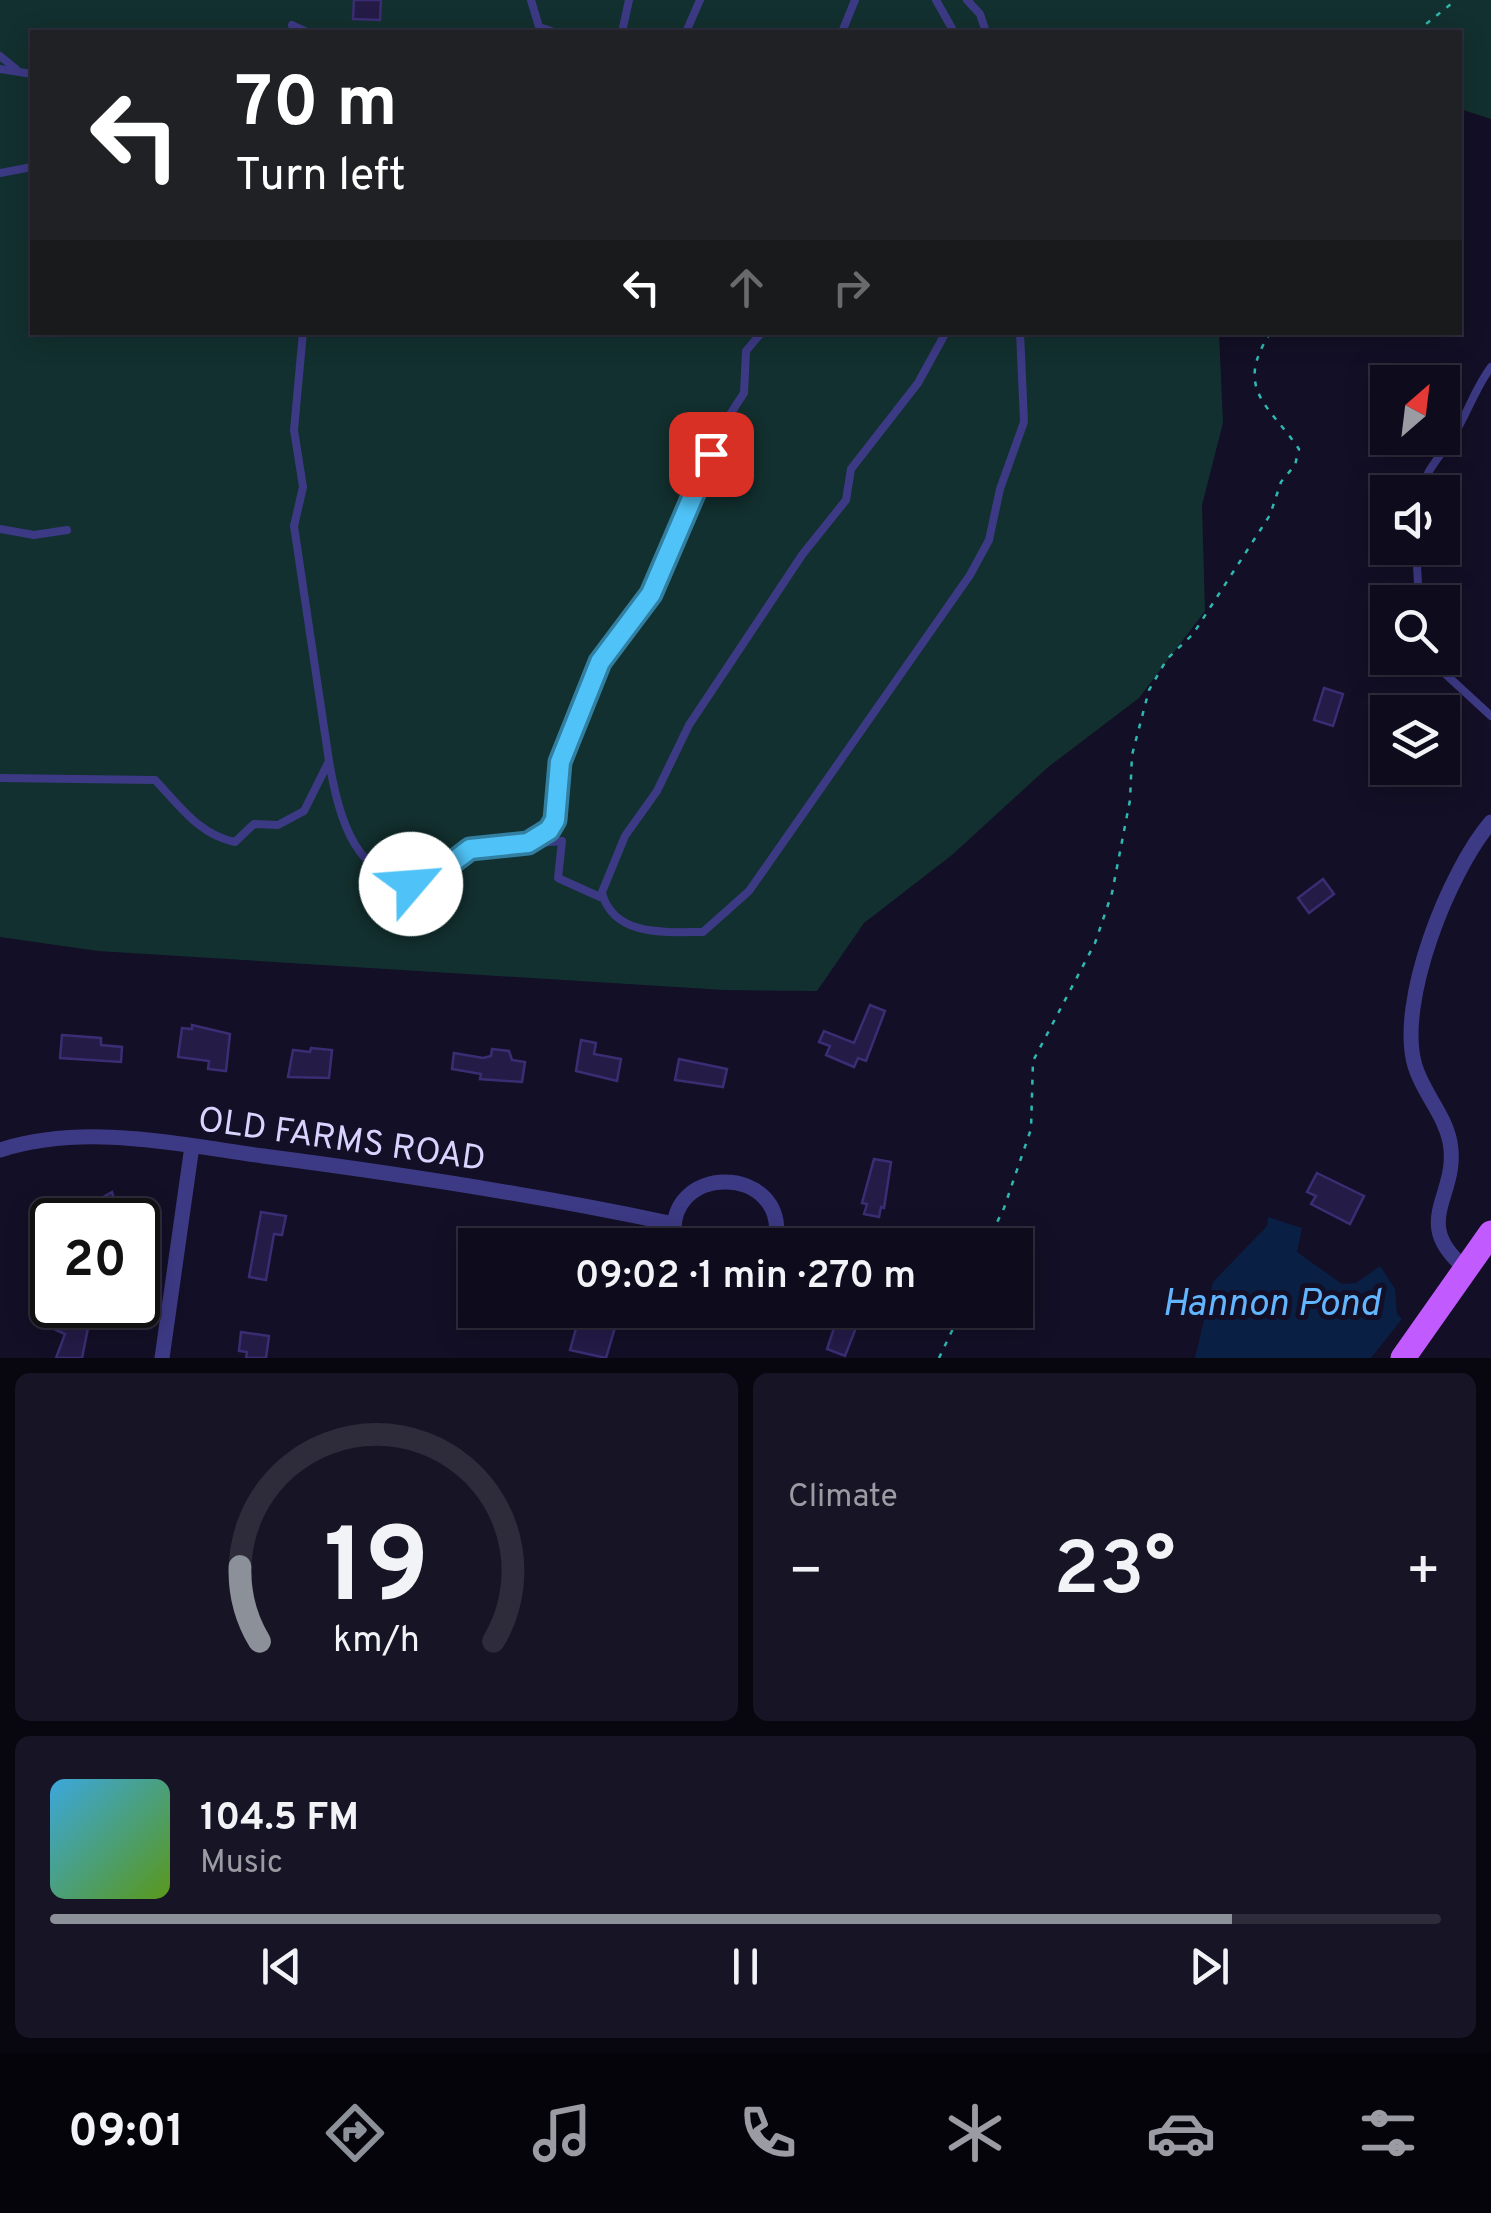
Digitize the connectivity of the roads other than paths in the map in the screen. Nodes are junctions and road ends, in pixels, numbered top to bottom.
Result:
1 (531, 0) edge
2 (629, 0) edge
3 (700, 0) edge
4 (855, 0) edge
5 (936, 0) edge
6 (967, 0) edge
7 (292, 25) dead end
8 (303, 30) edge
9 (546, 30) edge
10 (622, 30) edge
11 (687, 30) edge
12 (843, 30) edge
13 (953, 30) edge
14 (985, 30) edge
15 (0, 56) edge
16 (0, 68) edge
17 (17, 70) junction
18 (30, 73) edge
19 (30, 167) edge
20 (0, 173) edge
21 (303, 335) edge
22 (760, 335) edge
23 (944, 335) edge
24 (1020, 335) edge
25 (1491, 368) edge
26 (1425, 475) edge
27 (0, 529) edge
28 (66, 530) dead end
29 (1446, 675) edge
30 (1491, 716) edge
31 (329, 761) junction
32 (0, 778) edge
33 (1491, 822) edge
34 (528, 843) junction
35 (602, 893) junction
36 (192, 1146) junction
37 (0, 1150) edge
38 (674, 1224) junction
39 (674, 1228) edge
40 (776, 1228) edge
41 (1491, 1233) edge
42 (1465, 1268) junction
43 (162, 1358) edge
44 (1403, 1358) edge

1 - 9 lane
2 - 10 lane
3 - 11 lane
4 - 12 lane
5 - 13 lane
6 - 14 lane
7 - 8 lane
15 - 17 lane
16 - 17 lane
17 - 18 lane
19 - 20 lane
21 - 31 lane
22 - 34 lane
23 - 35 lane
24 - 35 lane
25 - 26 lane
27 - 28 lane
29 - 30 lane
31 - 32 lane
31 - 34 lane
33 - 42 street
34 - 35 lane
36 - 37 street, OLD FARMS ROAD
36 - 38 street, OLD FARMS ROAD
36 - 43 street
38 - 39 street
38 - 40 street
41 - 42 main road
42 - 44 main road

